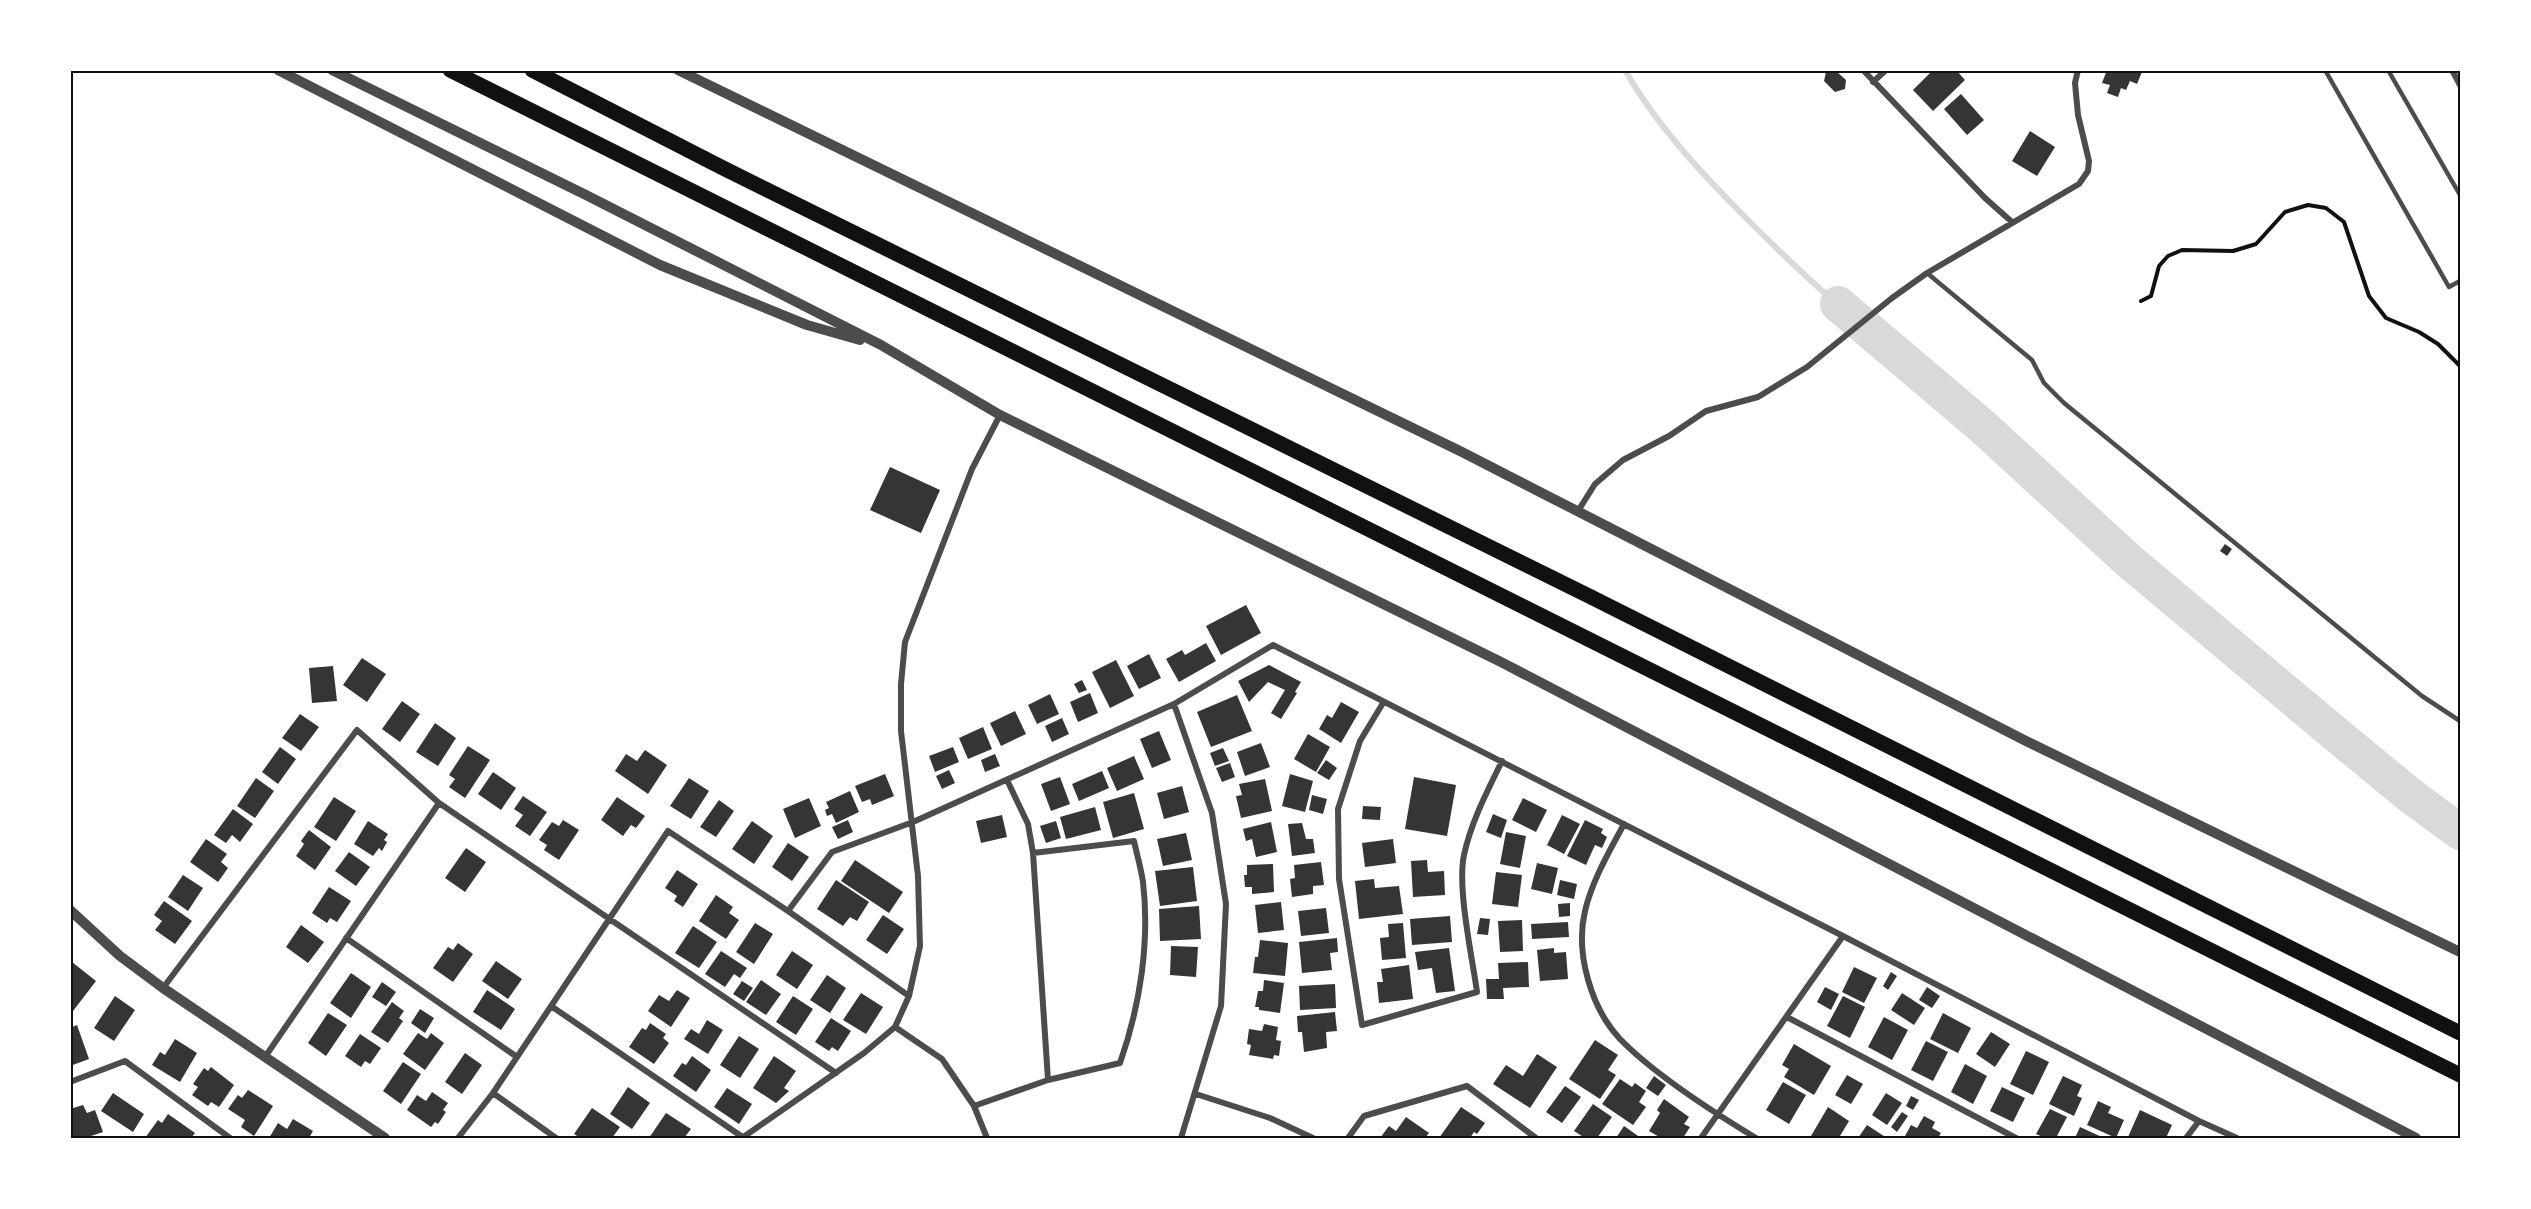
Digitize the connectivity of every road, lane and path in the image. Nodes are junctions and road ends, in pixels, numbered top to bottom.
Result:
1 (278, 70) edge
2 (332, 70) edge
3 (450, 70) edge
4 (532, 70) edge
5 (678, 70) edge
6 (686, 70) edge
7 (1863, 70) edge
8 (1886, 70) edge
9 (2078, 70) edge
10 (2325, 70) edge
11 (2388, 70) edge
12 (2452, 70) edge
13 (1873, 82) junction
14 (2460, 85) edge
15 (708, 86) junction
16 (2460, 195) edge
17 (2012, 222) junction
18 (1927, 273) junction
19 (2460, 281) edge
20 (2141, 301) dead end
21 (881, 345) junction
22 (2460, 366) edge
23 (1000, 415) junction
24 (1578, 511) junction
25 (1383, 703) junction
26 (1174, 704) junction
27 (2460, 722) edge
28 (1502, 762) junction
29 (1007, 780) junction
30 (440, 803) junction
31 (913, 822) junction
32 (1623, 824) junction
33 (1033, 853) junction
34 (70, 910) edge
35 (788, 911) junction
36 (609, 919) junction
37 (1843, 936) junction
38 (346, 938) junction
39 (2460, 952) edge
40 (164, 988) junction
41 (909, 996) junction
42 (551, 1006) junction
43 (1787, 1017) junction
44 (895, 1027) junction
45 (2460, 1033) edge
46 (264, 1057) junction
47 (517, 1057) junction
48 (836, 1074) junction
49 (2460, 1075) edge
50 (1048, 1080) junction
51 (70, 1082) edge
52 (493, 1093) junction
53 (1196, 1094) junction
54 (974, 1106) junction
55 (1718, 1115) junction
56 (2199, 1121) junction
57 (230, 1138) edge
58 (385, 1138) edge
59 (458, 1138) edge
60 (556, 1138) edge
61 (743, 1138) edge
62 (987, 1138) edge
63 (1181, 1138) edge
64 (1313, 1138) edge
65 (1348, 1138) edge
66 (1536, 1138) edge
67 (1701, 1138) edge
68 (1756, 1138) edge
69 (2016, 1138) edge
70 (2186, 1138) edge
71 (2237, 1138) edge
72 (2416, 1138) edge

1 - 21 street
2 - 21 street
3 - 49 highway
4 - 45 highway
5 - 15 street
6 - 15 street
7 - 13 street
8 - 13 street
9 - 17 street
10 - 19 lane
11 - 16 lane
12 - 14 street
13 - 17 street
15 - 24 street
17 - 18 street
18 - 24 street
18 - 27 lane
20 - 22 path
21 - 23 street
23 - 31 street
23 - 72 street
24 - 39 street
25 - 26 street
25 - 28 street
25 - 28 street
26 - 29 street
26 - 53 street
28 - 32 street
29 - 31 street
29 - 33 street
30 - 36 street
30 - 38 street
30 - 40 street
31 - 35 street
31 - 41 street
32 - 37 street
32 - 55 street
33 - 50 street
33 - 50 street
34 - 40 street
35 - 36 street
35 - 41 street
36 - 42 street
36 - 48 street
37 - 43 street
37 - 56 street
38 - 46 street
38 - 47 street
40 - 46 street
41 - 44 street
42 - 47 street
42 - 61 street
43 - 55 street
43 - 69 street
44 - 48 street
44 - 54 street
46 - 58 street
47 - 52 street
48 - 61 street
50 - 54 street
51 - 57 street
52 - 59 street
52 - 60 street
53 - 63 street
53 - 64 street
54 - 62 street
55 - 67 street
55 - 68 street
56 - 70 street
56 - 71 street
65 - 66 street

